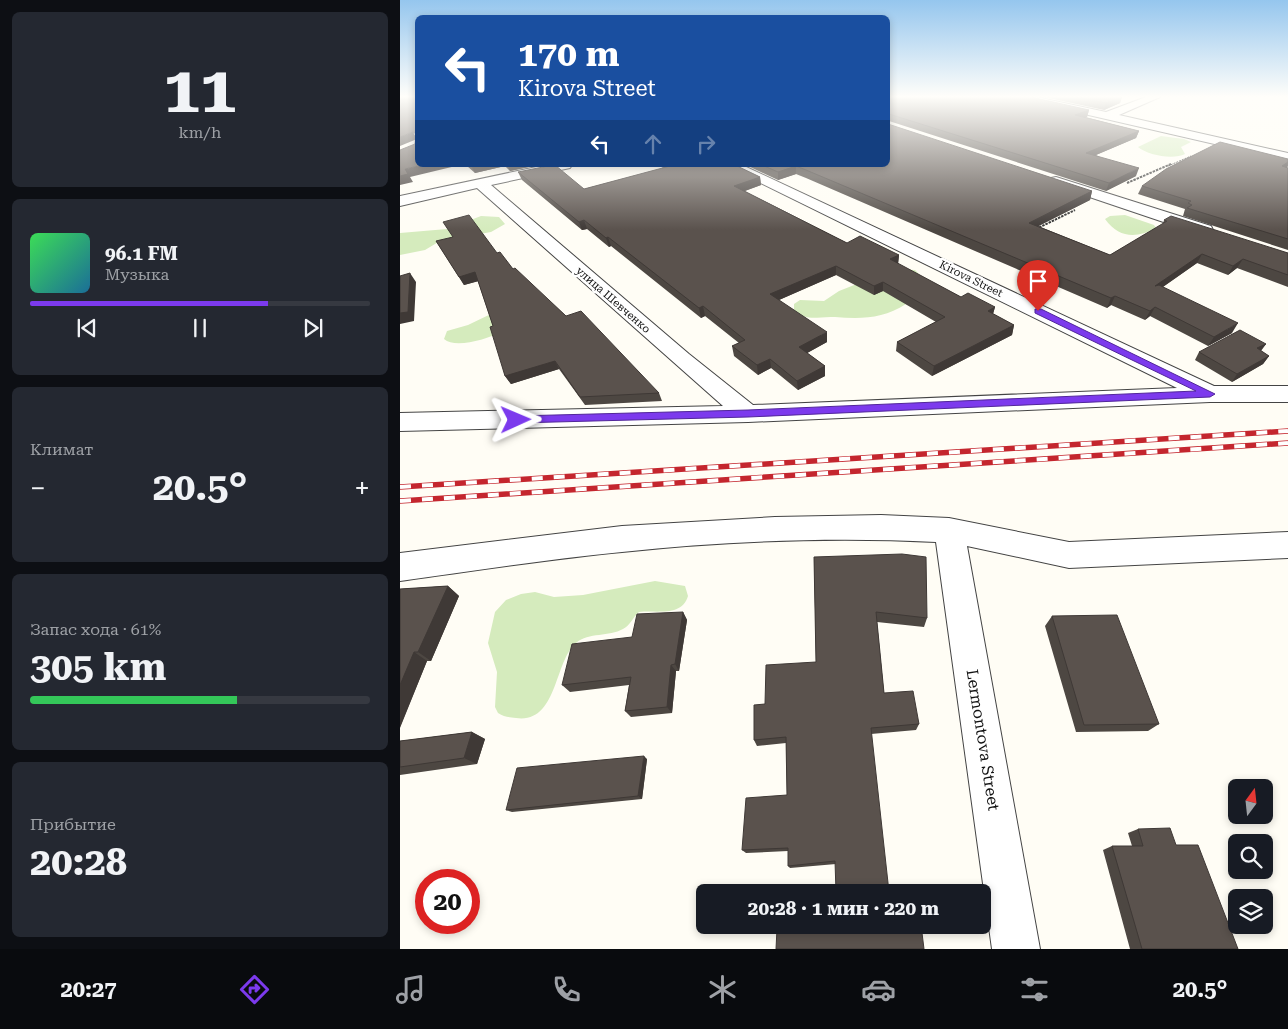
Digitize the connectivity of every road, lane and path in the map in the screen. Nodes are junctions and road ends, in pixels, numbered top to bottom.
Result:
1 (1216, 141) edge
2 (1288, 157) edge
3 (735, 167) edge
4 (534, 168) edge
5 (1038, 175) edge
6 (481, 184) junction
7 (400, 202) edge
8 (1223, 236) edge
9 (1210, 394) junction
10 (1288, 394) edge
11 (748, 414) junction
12 (400, 422) edge
13 (949, 530) junction
14 (1288, 545) edge
15 (400, 567) edge
16 (1016, 949) edge

1 - 2 street
3 - 9 street, Kirova Street
4 - 6 street
5 - 8 street
6 - 7 street
6 - 11 street, улица Шевченко
9 - 10 street
9 - 11 street
11 - 12 street
13 - 14 street
13 - 15 street
13 - 16 street, Lermontova Street

